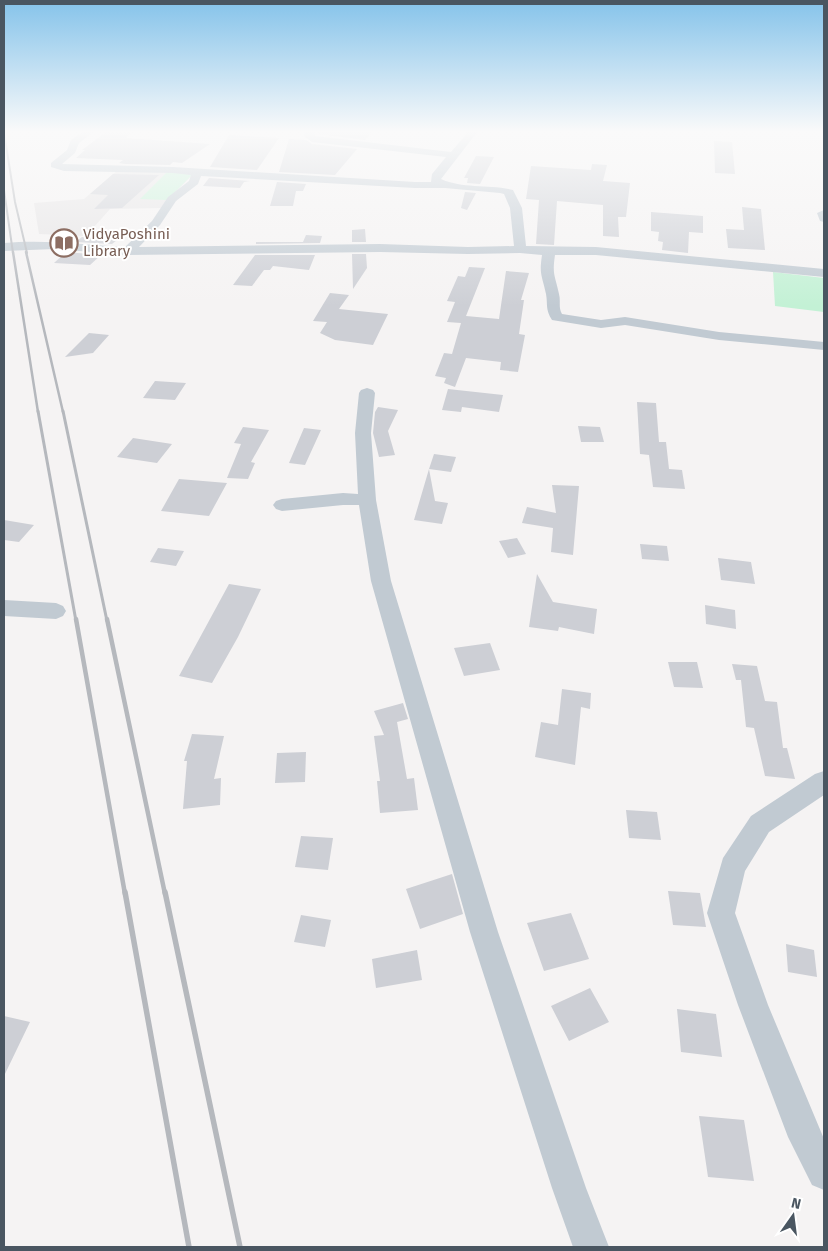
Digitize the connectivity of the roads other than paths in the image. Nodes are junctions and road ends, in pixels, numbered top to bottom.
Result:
1 (184, 189) edge
2 (497, 189) edge
3 (824, 213) edge
4 (824, 219) edge
5 (4, 247) edge
6 (520, 248) junction
7 (549, 250) junction
8 (128, 251) junction
9 (824, 273) edge
10 (824, 346) edge
11 (367, 393) dead end
12 (368, 500) junction
13 (282, 505) dead end
14 (4, 608) edge
15 (56, 611) dead end
16 (824, 782) edge
17 (824, 1173) edge
18 (591, 1247) edge

1 - 8 street
2 - 6 street
3 - 4 street
5 - 8 street
6 - 7 street
6 - 8 street
7 - 9 street
7 - 10 street
11 - 12 street
12 - 13 street
12 - 18 street
14 - 15 street
16 - 17 street

